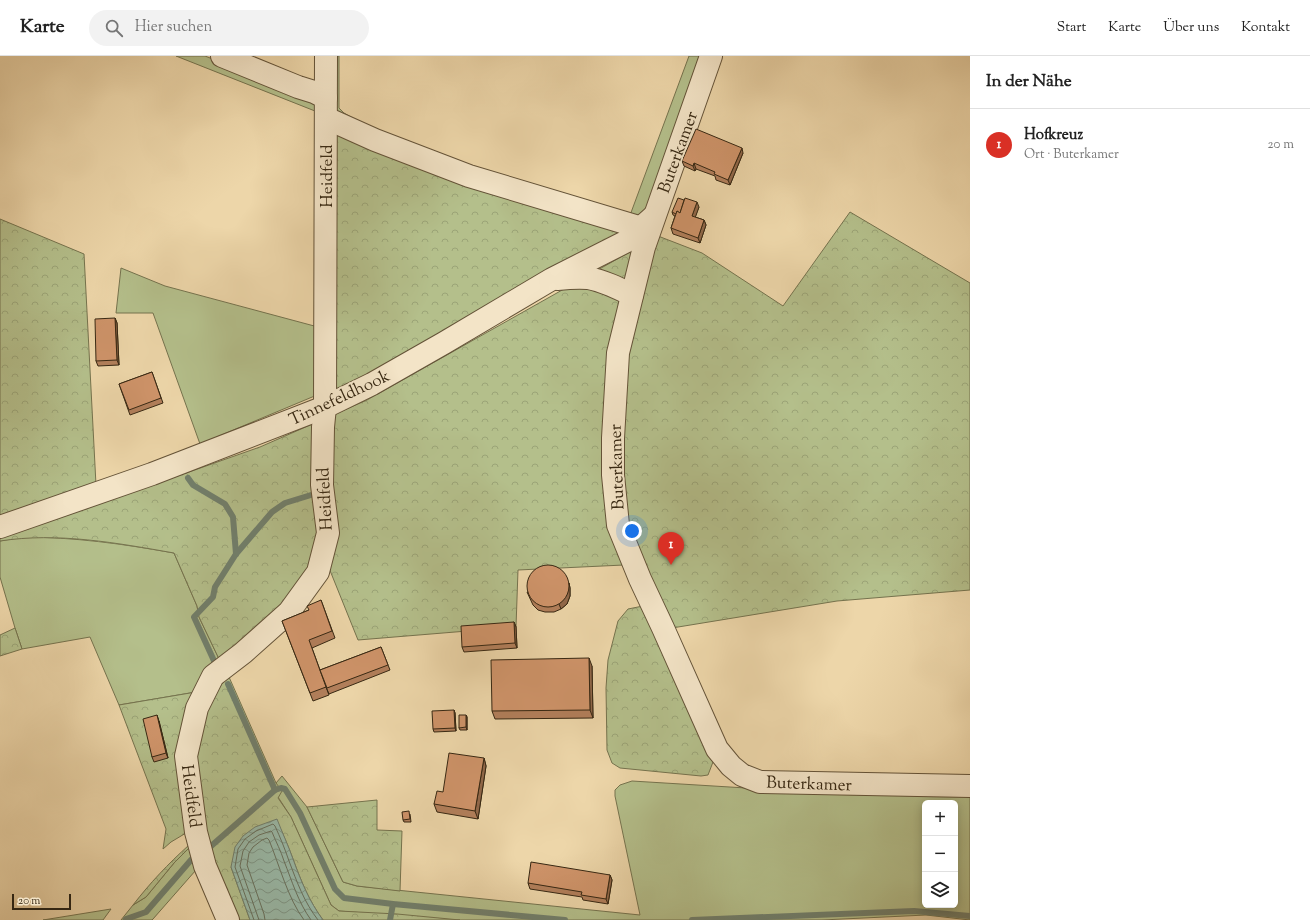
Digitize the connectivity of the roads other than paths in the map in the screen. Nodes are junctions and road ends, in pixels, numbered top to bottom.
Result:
1 (222, 56) edge
2 (326, 56) edge
3 (711, 56) edge
4 (326, 108) junction
5 (648, 222) junction
6 (552, 280) junction
7 (632, 295) junction
8 (325, 407) junction
9 (0, 527) edge
10 (970, 786) edge
11 (228, 920) edge

1 - 4 street
2 - 4 street, Heidfeld
3 - 5 street, Buterkamer
4 - 5 street, Heidfeld
4 - 8 street, Heidfeld
5 - 6 street, Tinnefeldhook
5 - 7 street, Buterkamer
6 - 7 street
6 - 8 street, Tinnefeldhook
7 - 10 street, Buterkamer
8 - 9 street, Tinnefeldhook
8 - 11 street, Heidfeld

